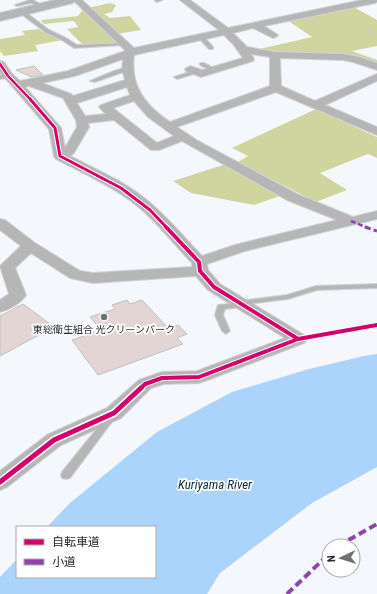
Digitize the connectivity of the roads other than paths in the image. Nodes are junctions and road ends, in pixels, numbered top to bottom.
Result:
1 (69, 0) edge
2 (77, 0) edge
3 (157, 0) edge
4 (160, 0) edge
5 (186, 0) edge
6 (375, 0) edge
7 (357, 1) edge
8 (20, 8) junction
9 (0, 17) edge
10 (254, 25) junction
11 (225, 31) junction
12 (273, 35) dead end
13 (200, 36) junction
14 (127, 48) junction
15 (212, 48) dead end
16 (245, 50) junction
17 (275, 55) junction
18 (0, 64) edge
19 (377, 67) edge
20 (196, 68) joint
21 (127, 70) junction
22 (4, 76) edge
23 (377, 76) edge
24 (177, 77) dead end
25 (93, 81) dead end
26 (131, 82) junction
27 (372, 83) edge
28 (23, 84) junction
29 (276, 88) junction
30 (136, 97) junction
31 (70, 101) junction
32 (315, 105) junction
33 (117, 116) junction
34 (82, 120) junction
35 (169, 126) junction
36 (377, 131) edge
37 (182, 137) junction
38 (60, 156) junction
39 (377, 215) edge
40 (351, 220) junction
41 (0, 223) edge
42 (30, 246) junction
43 (199, 267) junction
44 (377, 286) edge
45 (241, 304) junction
46 (0, 307) edge
47 (226, 331) dead end
48 (114, 413) junction
49 (66, 475) dead end
50 (0, 482) edge

1 - 8 main road
2 - 14 street
3 - 4 lane
5 - 11 street
6 - 7 street
7 - 10 street
8 - 9 main road
8 - 14 lane
10 - 11 street
10 - 12 street
11 - 13 street
11 - 16 street
13 - 14 street
13 - 15 lane
14 - 21 street
14 - 28 street
16 - 17 street
16 - 20 street
17 - 19 street
17 - 29 street
18 - 22 street
20 - 24 lane
21 - 25 lane
21 - 26 street
22 - 28 street
23 - 27 street
26 - 30 street
26 - 31 street
27 - 32 street
28 - 31 street
28 - 38 street
29 - 32 street
29 - 35 street
30 - 33 street
30 - 35 street
31 - 34 street
32 - 36 street
33 - 34 street
33 - 37 street
34 - 38 street
35 - 37 street
37 - 40 street
38 - 43 street
39 - 40 street
40 - 43 street
41 - 42 street
42 - 43 street
42 - 46 street
43 - 45 street
44 - 45 lane
45 - 47 lane
45 - 48 street
48 - 49 lane
48 - 50 street

